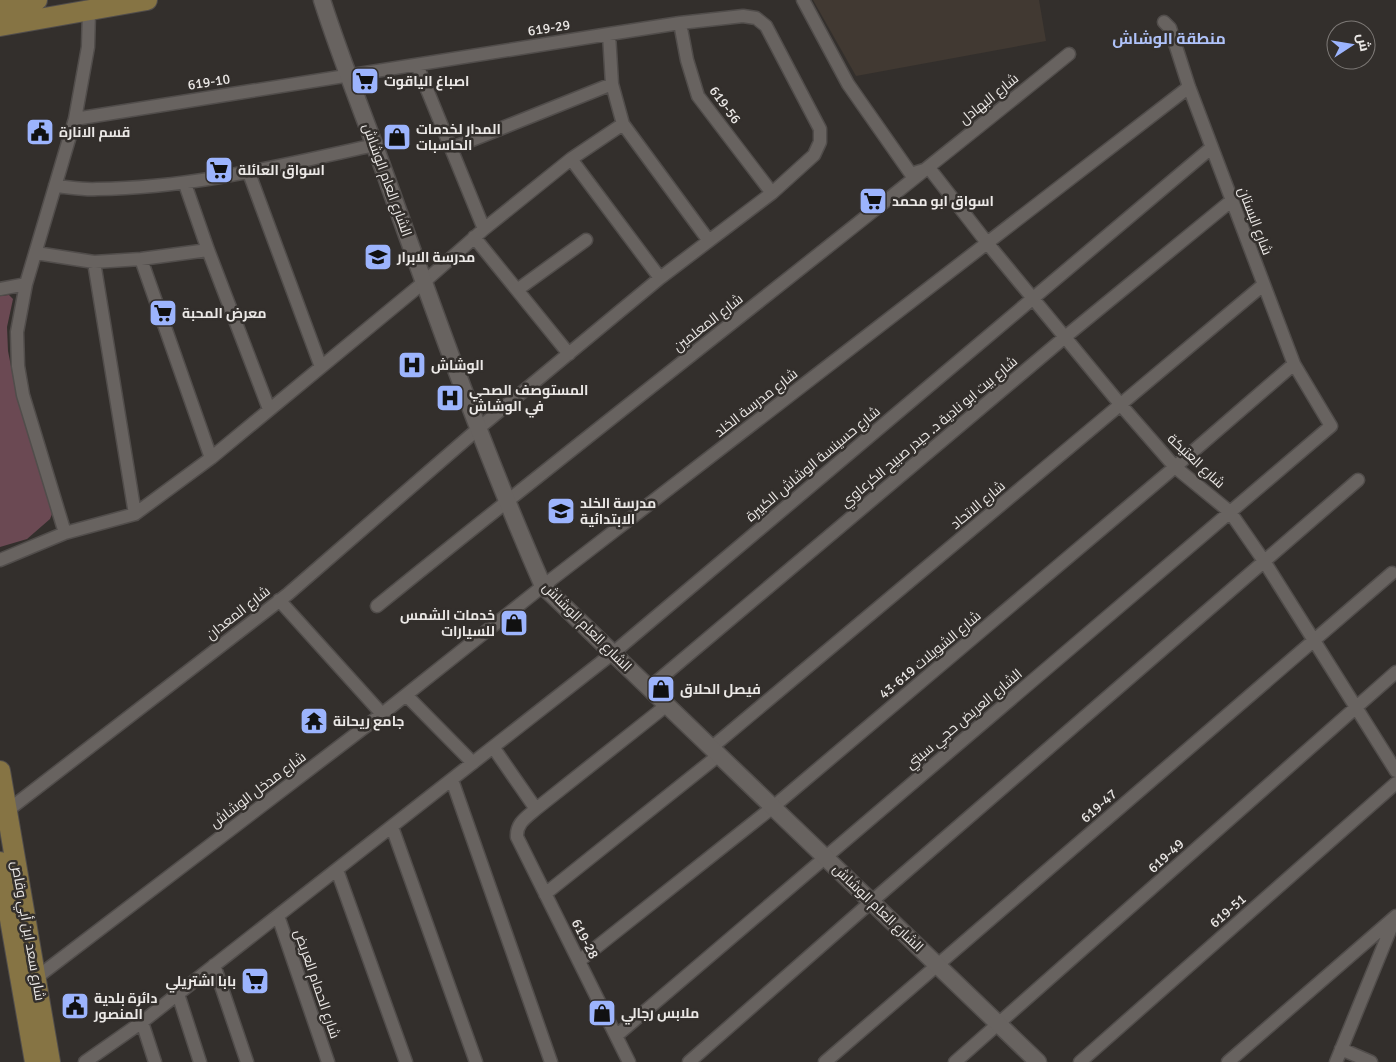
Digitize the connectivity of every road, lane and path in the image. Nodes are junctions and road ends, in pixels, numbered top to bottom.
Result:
1 (36, 0) edge
2 (147, 0) edge
3 (322, 0) edge
4 (803, 0) edge
5 (0, 6) edge
6 (88, 11) junction
7 (756, 18) joint
8 (1164, 22) dead end
9 (680, 23) junction
10 (0, 26) edge
11 (609, 34) junction
12 (1069, 54) dead end
13 (417, 65) junction
14 (348, 76) junction
15 (612, 84) junction
16 (1189, 87) junction
17 (76, 119) junction
18 (623, 124) junction
19 (375, 145) junction
20 (452, 148) junction
21 (1211, 148) junction
22 (571, 158) junction
23 (928, 168) junction
24 (249, 173) junction
25 (185, 184) junction
26 (55, 186) junction
27 (772, 193) junction
28 (1231, 201) junction
29 (479, 233) junction
30 (586, 240) dead end
31 (709, 241) junction
32 (988, 244) junction
33 (208, 250) junction
34 (36, 253) junction
35 (141, 258) junction
36 (94, 262) junction
37 (660, 278) junction
38 (424, 282) junction
39 (26, 284) junction
40 (1263, 285) junction
41 (0, 289) edge
42 (517, 290) junction
43 (1033, 298) junction
44 (1065, 337) junction
45 (569, 354) junction
46 (1294, 364) junction
47 (321, 367) junction
48 (1120, 404) junction
49 (269, 409) junction
50 (1331, 426) joint
51 (479, 428) junction
52 (210, 458) junction
53 (1175, 467) junction
54 (1358, 480) dead end
55 (506, 501) junction
56 (1230, 512) junction
57 (134, 514) junction
58 (65, 533) junction
59 (0, 560) edge
60 (1264, 561) junction
61 (1392, 573) dead end
62 (543, 586) junction
63 (279, 600) junction
64 (378, 606) dead end
65 (1314, 641) junction
66 (613, 653) junction
67 (1396, 672) edge
68 (649, 688) junction
69 (406, 695) junction
70 (667, 705) junction
71 (1355, 708) junction
72 (382, 714) junction
73 (493, 748) junction
74 (715, 751) junction
75 (473, 764) junction
76 (0, 771) edge
77 (1396, 771) edge
78 (452, 780) junction
79 (1396, 783) edge
80 (773, 807) junction
81 (536, 809) junction
82 (7, 811) junction
83 (392, 827) junction
84 (825, 857) junction
85 (0, 862) edge
86 (337, 870) junction
87 (545, 894) junction
88 (871, 902) junction
89 (278, 916) junction
90 (579, 962) junction
91 (214, 965) junction
92 (937, 965) junction
93 (36, 978) junction
94 (178, 994) junction
95 (142, 1022) junction
96 (998, 1024) junction
97 (616, 1036) junction
98 (1341, 1049) junction
99 (35, 1062) edge
100 (50, 1062) edge
101 (85, 1062) edge
102 (155, 1062) edge
103 (200, 1062) edge
104 (247, 1062) edge
105 (328, 1062) edge
106 (406, 1062) edge
107 (476, 1062) edge
108 (551, 1062) edge
109 (629, 1062) edge
110 (689, 1062) edge
111 (825, 1062) edge
112 (955, 1062) edge
113 (1038, 1062) edge
114 (1080, 1062) edge
115 (1228, 1062) edge
116 (1336, 1062) edge
117 (1371, 1062) edge

1 - 5 main road
2 - 6 main road
3 - 14 street, الشارع العام الوشاش
4 - 23 street
6 - 10 main road
6 - 17 street
7 - 9 street, 619-29
7 - 27 street, شارع المعدان
8 - 16 street, شارع البستان
9 - 11 street, 619-29
9 - 27 street, 619-56
11 - 13 street, 619-29
11 - 15 street
12 - 23 street, شارع البهادل
13 - 14 street, 619-29
13 - 20 street
14 - 17 street, 619-10
14 - 19 street, الشارع العام الوشاش
15 - 18 street
15 - 20 street
16 - 21 street, شارع البستان
16 - 32 street, شارع مدرسة الخلد
17 - 26 street
18 - 22 street
18 - 31 street
19 - 24 street
19 - 38 street, الشارع العام الوشاش
20 - 29 street
21 - 28 street, شارع البستان
21 - 43 street, شارع حسينسة الوشاش الكبيرة
22 - 29 street
22 - 37 street
23 - 32 street, شارع العتيکة
23 - 55 street, شارع المعلمين
24 - 25 street
24 - 47 street
25 - 26 street
25 - 33 street
26 - 34 street
27 - 31 street, شارع المعدان
28 - 40 street, شارع البستان
28 - 44 street, شارع بيت ابو نادية د. حيدر صبيح الكرعاوي
29 - 38 street
29 - 42 street
30 - 42 street
31 - 37 street, شارع المعدان
32 - 43 street, شارع العتيکة
32 - 62 street, شارع مدرسة الخلد
33 - 35 street
33 - 49 street
34 - 36 street
34 - 39 street
35 - 36 street
35 - 52 street
36 - 57 street
37 - 45 street, شارع المعدان
38 - 47 street
38 - 51 street, الشارع العام الوشاش
39 - 41 street
39 - 58 street
40 - 46 street, شارع البستان
40 - 48 street, شارع الاتحاد
42 - 45 street
43 - 44 street, شارع العتيکة
43 - 66 street, شارع حسينسة الوشاش الكبيرة
44 - 48 street, شارع العتيکة
44 - 68 street, شارع بيت ابو نادية د. حيدر صبيح الكرعاوي
45 - 51 street, شارع المعدان
46 - 50 street, شارع البستان
46 - 53 street, شارع الشويلات 619-43
47 - 49 street
48 - 53 street, شارع العتيکة
48 - 74 street, شارع الاتحاد
49 - 52 street
50 - 56 street, الشارع العريض حجي سبتي
51 - 55 street, الشارع العام الوشاش
51 - 63 street, شارع المعدان
52 - 57 street
53 - 56 street, شارع العتيکة
53 - 80 street, شارع الشويلات 619-43
54 - 60 street
55 - 62 street, الشارع العام الوشاش
55 - 64 street, شارع المعلمين
56 - 60 street, شارع العتيکة
56 - 84 street, الشارع العريض حجي سبتي
57 - 58 street
58 - 59 street
60 - 65 street, شارع العتيکة
60 - 88 street
61 - 65 street, 619-47
62 - 66 street, الشارع العام الوشاش
62 - 69 street, شارع مدخل الوشاش
63 - 72 street
63 - 82 street, شارع المعدان
65 - 71 street, شارع العتيکة
65 - 92 street, 619-47
66 - 68 street, الشارع العام الوشاش
66 - 73 street, شارع حسينسة الوشاش الكبيرة
67 - 71 street, 619-49
68 - 70 street, الشارع العام الوشاش
69 - 72 street, شارع مدخل الوشاش
69 - 75 street
70 - 74 street, الشارع العام الوشاش
70 - 81 street
71 - 77 street, شارع العتيکة
71 - 96 street, 619-49
72 - 93 street, شارع مدخل الوشاش
73 - 75 street, شارع حسينسة الوشاش الكبيرة
73 - 81 street
74 - 80 street, الشارع العام الوشاش
74 - 87 street, شارع الاتحاد
75 - 78 street, شارع حسينسة الوشاش الكبيرة
76 - 82 main road, شارع سعد ابن أبي وقاص
78 - 83 street, شارع حسينسة الوشاش الكبيرة
78 - 108 street
79 - 114 street, 619-51
80 - 84 street, الشارع العام الوشاش
80 - 90 street, شارع الشويلات 619-43
81 - 87 street, 619-28
82 - 93 main road, شارع سعد ابن أبي وقاص
83 - 86 street, شارع حسينسة الوشاش الكبيرة
83 - 107 street
84 - 88 street, الشارع العام الوشاش
84 - 97 street, الشارع العريض حجي سبتي
85 - 99 main road, شارع سعد ابن أبي وقاص
86 - 89 street, شارع حسينسة الوشاش الكبيرة
86 - 106 street
87 - 90 street, 619-28
88 - 92 street, الشارع العام الوشاش
88 - 110 street
89 - 91 street, شارع حسينسة الوشاش الكبيرة
89 - 105 street, شارع الحمام العريض
90 - 97 street, 619-28
91 - 94 street, شارع حسينسة الوشاش الكبيرة
91 - 104 street
92 - 96 street, الشارع العام الوشاش
92 - 111 street, 619-47
93 - 100 main road, شارع سعد ابن أبي وقاص
94 - 95 street, شارع حسينسة الوشاش الكبيرة
94 - 103 street
95 - 101 street, شارع حسينسة الوشاش الكبيرة
95 - 102 street
96 - 112 street, 619-49
96 - 113 street, الشارع العام الوشاش
97 - 109 street, 619-28
98 - 115 street
98 - 116 street
98 - 117 street

